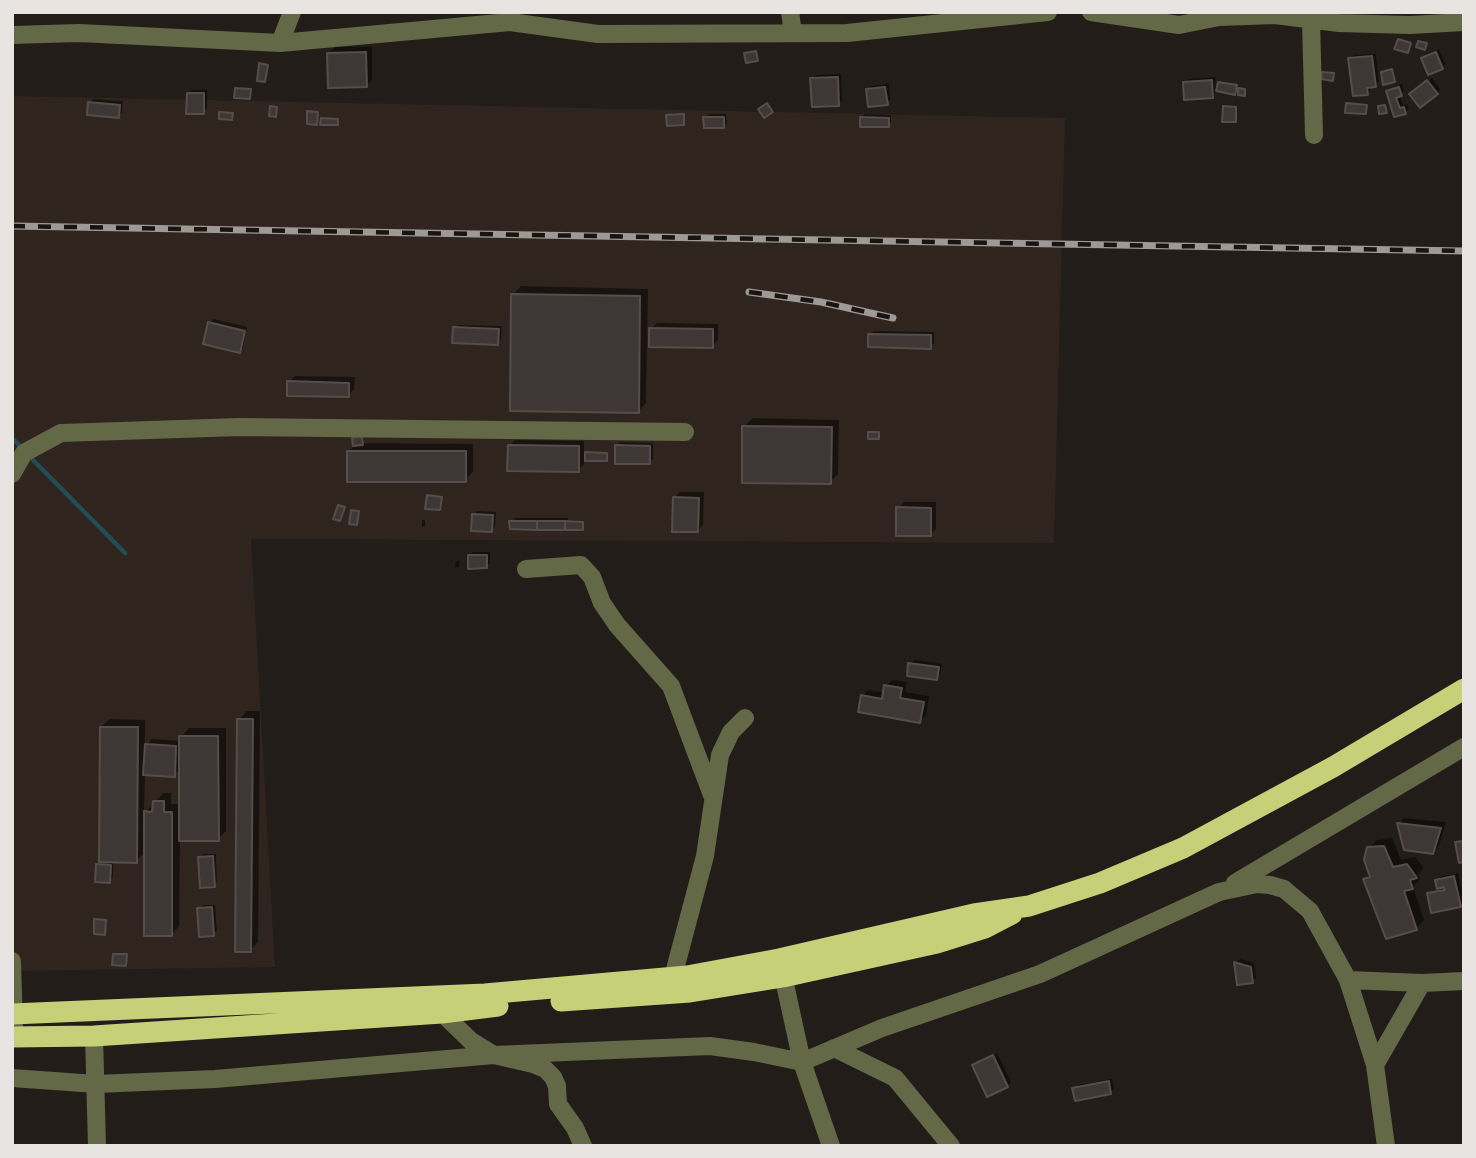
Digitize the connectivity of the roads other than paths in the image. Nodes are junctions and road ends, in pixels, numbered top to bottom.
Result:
1 (292, 12) edge
2 (790, 12) edge
3 (1048, 12) edge
4 (1091, 12) edge
5 (1275, 14) edge
6 (987, 16) edge
7 (1178, 19) edge
8 (1311, 21) junction
9 (1464, 22) edge
10 (793, 33) junction
11 (12, 35) edge
12 (279, 43) junction
13 (1314, 135) dead end
14 (685, 432) dead end
15 (12, 474) edge
16 (526, 569) dead end
17 (1464, 689) edge
18 (745, 718) dead end
19 (1464, 747) edge
20 (712, 795) junction
21 (1219, 892) junction
22 (12, 961) edge
23 (781, 968) junction
24 (673, 977) junction
25 (1348, 979) junction
26 (1464, 981) edge
27 (1422, 983) junction
28 (442, 1013) junction
29 (14, 1014) edge
30 (94, 1036) junction
31 (13, 1037) edge
32 (835, 1048) junction
33 (494, 1055) junction
34 (802, 1062) junction
35 (1375, 1065) junction
36 (12, 1078) edge
37 (96, 1084) junction
38 (97, 1146) edge
39 (583, 1146) edge
40 (831, 1146) edge
41 (951, 1146) edge
42 (1386, 1146) edge

1 - 12 street
2 - 10 street
3 - 6 street
4 - 7 street
5 - 7 street
5 - 8 street
6 - 10 street
8 - 9 street
8 - 13 street
10 - 12 street
11 - 12 street
14 - 15 street
16 - 20 street
17 - 23 highway
18 - 20 street
19 - 21 street
20 - 24 street
21 - 25 street
21 - 32 street
22 - 29 street
23 - 24 highway
23 - 28 highway
23 - 34 street
24 - 29 highway
25 - 27 street
25 - 35 street
26 - 27 street
27 - 35 street
28 - 30 highway
28 - 33 street
29 - 31 street
30 - 31 highway
30 - 37 street
32 - 34 street
32 - 41 street
33 - 34 street
33 - 37 street
33 - 39 street
34 - 40 street
35 - 42 street
36 - 37 street
37 - 38 street

